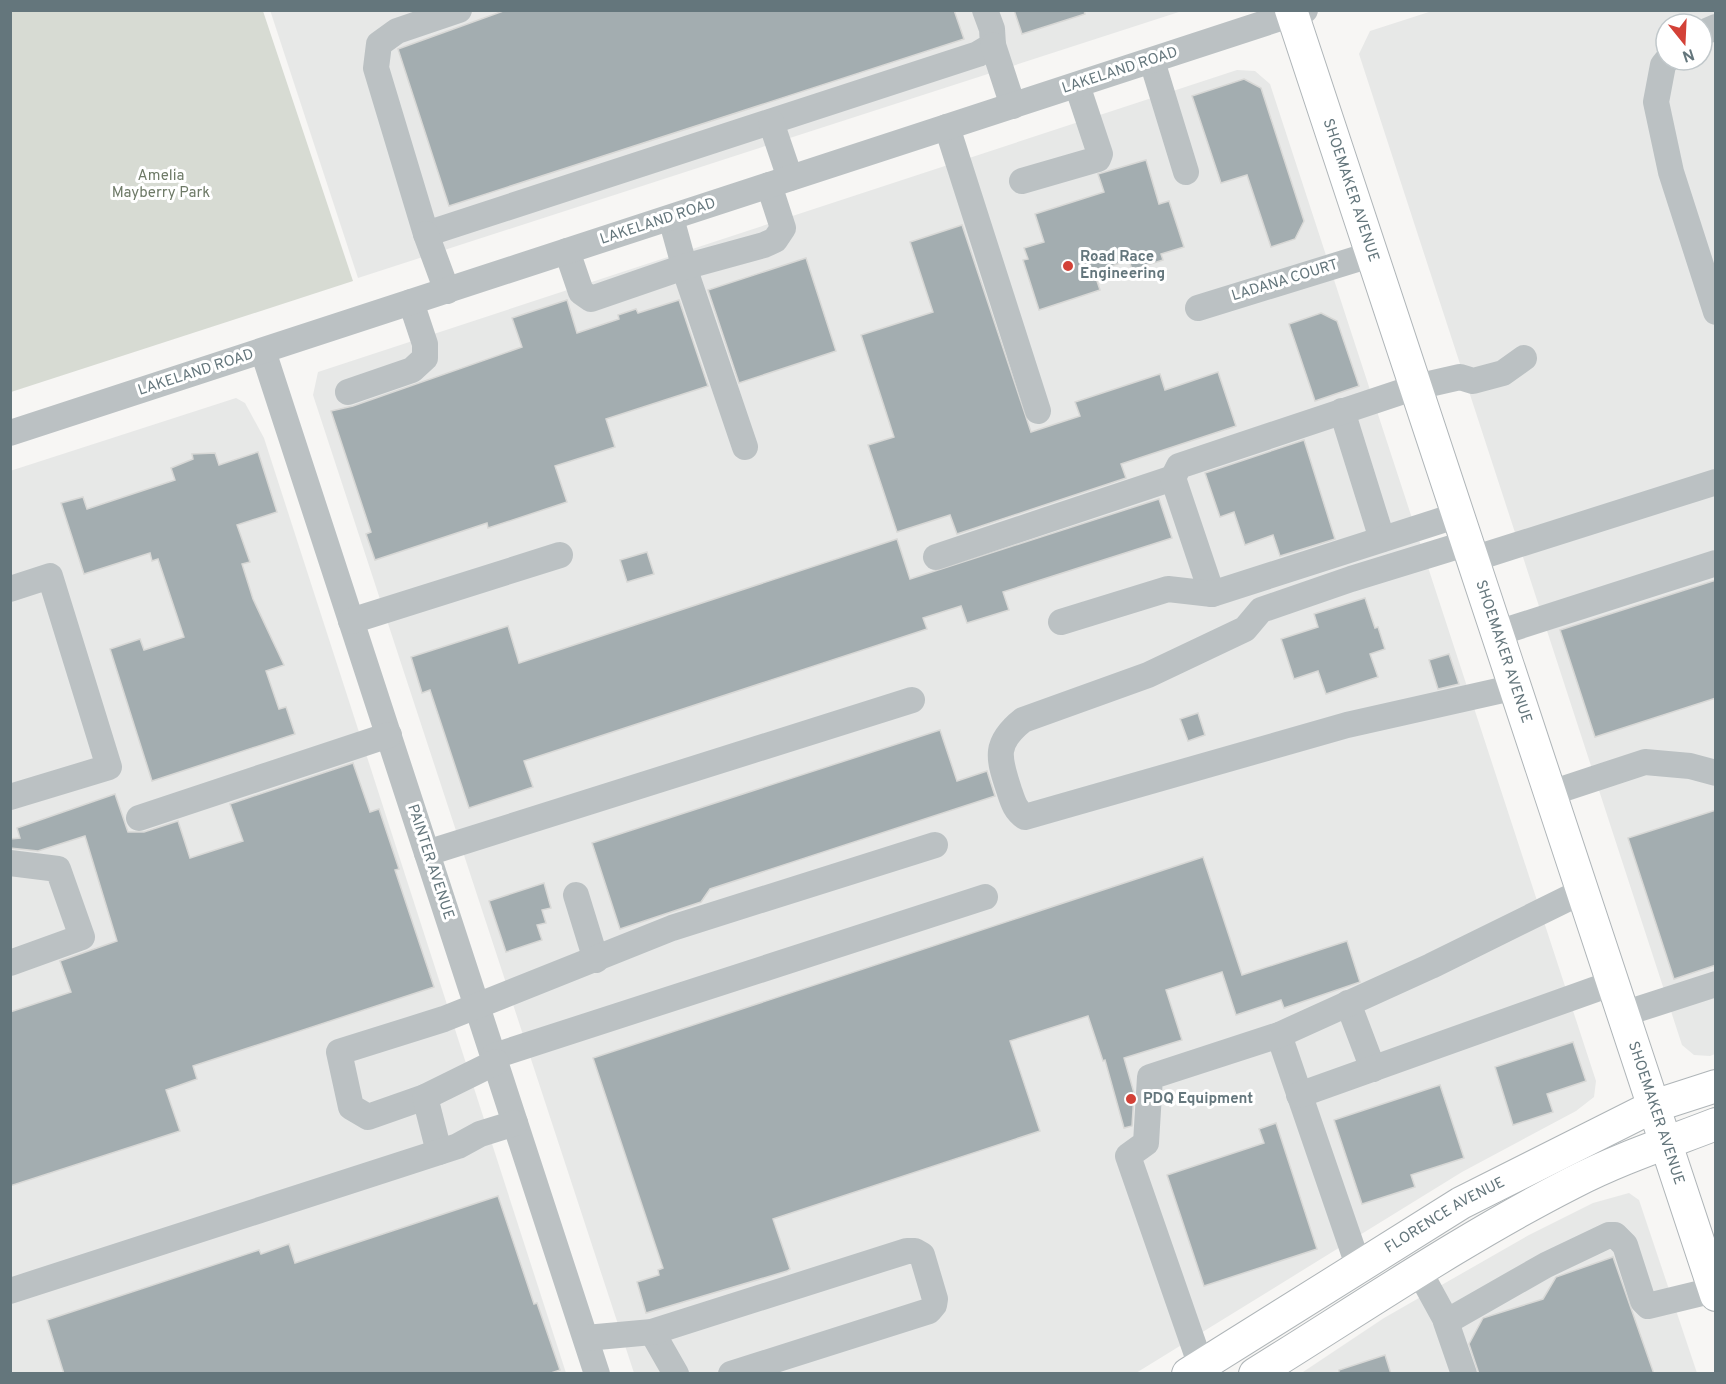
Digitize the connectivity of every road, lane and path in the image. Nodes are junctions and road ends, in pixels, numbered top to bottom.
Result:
1 (459, 10) edge
2 (985, 10) edge
3 (1296, 12) edge
4 (993, 45) junction
5 (1152, 61) junction
6 (1662, 72) edge
7 (1077, 85) junction
8 (1013, 106) junction
9 (771, 122) junction
10 (947, 128) junction
11 (1186, 172) dead end
12 (780, 182) junction
13 (1022, 182) dead end
14 (671, 218) junction
15 (426, 234) junction
16 (567, 251) junction
17 (1373, 254) junction
18 (684, 267) junction
19 (447, 291) junction
20 (1713, 298) edge
21 (411, 302) junction
22 (1198, 308) dead end
23 (263, 351) junction
24 (1460, 377) dead end
25 (1416, 387) junction
26 (348, 392) dead end
27 (1038, 411) dead end
28 (1342, 411) junction
29 (10, 433) edge
30 (745, 447) dead end
31 (1173, 478) junction
32 (1716, 482) edge
33 (1382, 539) junction
34 (1466, 539) junction
35 (560, 555) dead end
36 (936, 557) dead end
37 (1716, 563) edge
38 (10, 589) edge
39 (1212, 594) junction
40 (351, 621) junction
41 (1061, 622) dead end
42 (1498, 633) junction
43 (1516, 687) junction
44 (912, 700) dead end
45 (389, 735) junction
46 (1716, 772) edge
47 (1551, 793) junction
48 (10, 797) edge
49 (139, 818) dead end
50 (935, 845) dead end
51 (427, 853) junction
52 (10, 863) edge
53 (1583, 891) junction
54 (576, 895) dead end
55 (985, 897) dead end
56 (596, 960) junction
57 (10, 963) edge
58 (1613, 983) junction
59 (1716, 984) edge
60 (1348, 1003) junction
61 (477, 1005) junction
62 (1623, 1014) junction
63 (1279, 1035) junction
64 (495, 1059) junction
65 (1373, 1069) junction
66 (1716, 1086) edge
67 (1299, 1095) junction
68 (425, 1097) junction
69 (1654, 1106) junction
70 (515, 1123) junction
71 (1716, 1124) edge
72 (1666, 1143) junction
73 (439, 1152) junction
74 (1359, 1268) junction
75 (1419, 1271) junction
76 (10, 1291) edge
77 (1715, 1292) edge
78 (1447, 1322) junction
79 (652, 1332) junction
80 (586, 1338) junction
81 (1194, 1370) edge
82 (1261, 1372) edge
83 (597, 1374) edge
84 (676, 1374) edge
85 (731, 1374) edge
86 (1464, 1374) edge

1 - 15 street
2 - 4 street
3 - 5 street, LAKELAND ROAD
3 - 17 main road, SHOEMAKER AVENUE
4 - 8 street
4 - 9 street
5 - 7 street, LAKELAND ROAD
5 - 11 street
6 - 20 street
7 - 8 street, LAKELAND ROAD
7 - 13 street
8 - 10 street, LAKELAND ROAD
9 - 12 street
9 - 15 street
10 - 12 street, LAKELAND ROAD
10 - 27 street
12 - 14 street, LAKELAND ROAD
12 - 18 street
14 - 16 street, LAKELAND ROAD
14 - 18 street
15 - 19 street
16 - 18 street
16 - 19 street, LAKELAND ROAD
17 - 22 street, LADANA COURT
17 - 25 main road, SHOEMAKER AVENUE
18 - 30 street
19 - 21 street, LAKELAND ROAD
21 - 23 street, LAKELAND ROAD
21 - 26 street
23 - 29 street, LAKELAND ROAD
23 - 40 street, PAINTER AVENUE
24 - 25 street
25 - 28 street
25 - 34 main road, SHOEMAKER AVENUE
28 - 31 street
28 - 33 street
31 - 36 street
31 - 39 street
32 - 34 street
33 - 34 street
33 - 39 street
34 - 42 main road, SHOEMAKER AVENUE
34 - 43 street
35 - 40 street
37 - 42 street
38 - 48 street
39 - 41 street
40 - 45 street, PAINTER AVENUE
42 - 43 main road, SHOEMAKER AVENUE
43 - 47 main road, SHOEMAKER AVENUE
44 - 51 street
45 - 49 street
45 - 51 street, PAINTER AVENUE
46 - 47 street
47 - 53 main road, SHOEMAKER AVENUE
50 - 56 street
51 - 61 street, PAINTER AVENUE
52 - 57 street
53 - 58 main road, SHOEMAKER AVENUE
53 - 60 street
54 - 56 street
55 - 64 street
56 - 61 street
58 - 62 main road, SHOEMAKER AVENUE
58 - 65 street
59 - 62 street
60 - 63 street
60 - 65 street
61 - 64 street, PAINTER AVENUE
61 - 68 street
62 - 69 main road, SHOEMAKER AVENUE
63 - 67 street
63 - 81 street
64 - 68 street
64 - 70 street, PAINTER AVENUE
65 - 67 street
66 - 69 main road, FLORENCE AVENUE
67 - 74 street
68 - 73 street
69 - 72 main road, SHOEMAKER AVENUE
69 - 74 main road, FLORENCE AVENUE
70 - 73 street
70 - 80 street, PAINTER AVENUE
71 - 72 main road
72 - 75 main road
72 - 77 main road, SHOEMAKER AVENUE
73 - 76 street
74 - 81 main road, FLORENCE AVENUE
75 - 78 street
75 - 82 main road
77 - 78 street
78 - 86 street
79 - 80 street
79 - 84 street
79 - 85 street
80 - 83 street, PAINTER AVENUE

